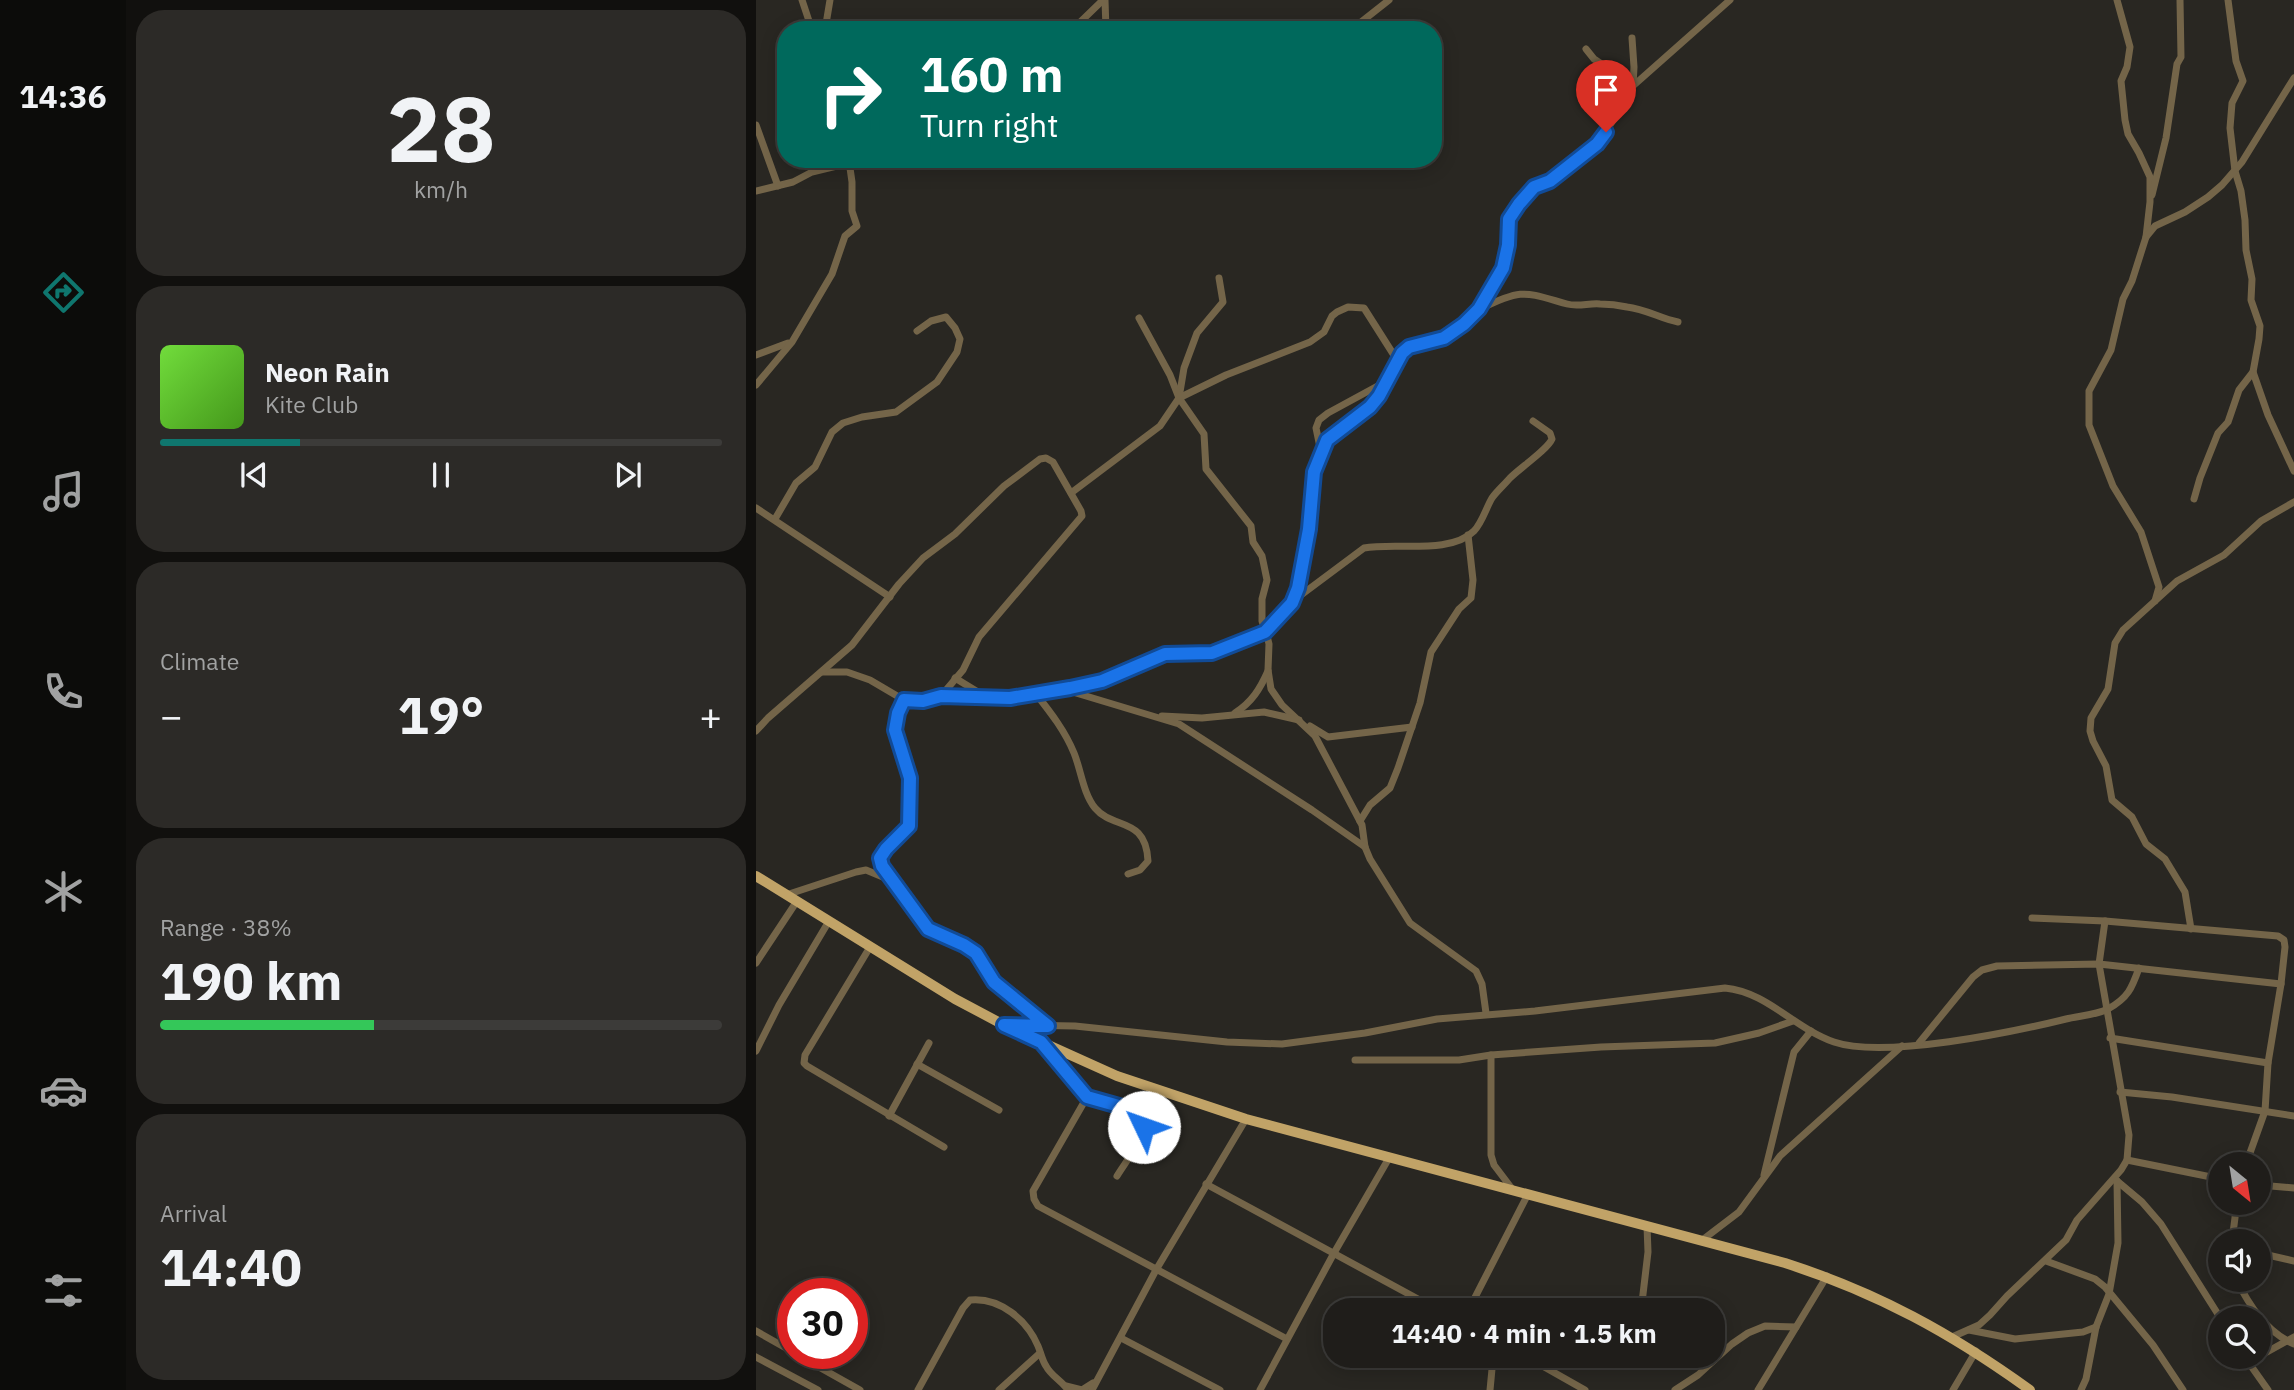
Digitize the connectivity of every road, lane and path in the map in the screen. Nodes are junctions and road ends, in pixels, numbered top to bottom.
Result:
1 (802, 0) edge
2 (830, 0) edge
3 (1104, 0) edge
4 (1389, 0) edge
5 (1730, 0) edge
6 (2117, 0) edge
7 (2180, 0) edge
8 (2228, 0) edge
9 (809, 21) edge
10 (826, 21) edge
11 (1082, 21) edge
12 (1105, 21) edge
13 (1362, 21) edge
14 (1632, 38) dead end
15 (1586, 49) dead end
16 (2294, 78) edge
17 (1632, 86) junction
18 (1625, 93) junction
19 (756, 125) edge
20 (828, 168) edge
21 (850, 168) edge
22 (2235, 171) junction
23 (778, 186) junction
24 (756, 191) edge
25 (2150, 202) junction
26 (2146, 237) junction
27 (1219, 278) dead end
28 (1479, 309) junction
29 (1139, 318) dead end
30 (1678, 322) dead end
31 (918, 331) dead end
32 (792, 342) junction
33 (756, 355) edge
34 (1397, 360) junction
35 (2253, 372) junction
36 (1385, 382) junction
37 (756, 385) edge
38 (1179, 398) junction
39 (1533, 421) dead end
40 (1321, 452) junction
41 (2294, 471) edge
42 (1071, 493) junction
43 (2194, 499) dead end
44 (2294, 502) edge
45 (756, 508) edge
46 (775, 519) junction
47 (1468, 535) junction
48 (890, 597) junction
49 (2155, 601) junction
50 (1292, 603) junction
51 (1265, 632) junction
52 (1268, 670) junction
53 (822, 672) junction
54 (955, 678) junction
55 (1062, 689) junction
56 (1036, 694) junction
57 (941, 696) junction
58 (986, 697) junction
59 (904, 700) junction
60 (1233, 714) junction
61 (1154, 716) junction
62 (1301, 721) junction
63 (1412, 727) junction
64 (756, 731) edge
65 (1360, 821) junction
66 (1365, 847) junction
67 (1128, 874) dead end
68 (756, 876) edge
69 (891, 881) junction
70 (786, 895) junction
71 (797, 901) junction
72 (2032, 919) dead end
73 (829, 921) junction
74 (2105, 921) junction
75 (2191, 929) junction
76 (870, 947) junction
77 (756, 963) edge
78 (2099, 964) junction
79 (2139, 968) junction
80 (2281, 984) junction
81 (2107, 1009) junction
82 (1486, 1013) junction
83 (1793, 1021) junction
84 (1004, 1025) junction
85 (1048, 1026) junction
86 (1811, 1031) junction
87 (2110, 1038) junction
88 (1041, 1042) junction
89 (929, 1043) dead end
90 (1918, 1044) junction
91 (1902, 1045) junction
92 (756, 1051) edge
93 (1491, 1055) junction
94 (1355, 1060) dead end
95 (2268, 1063) junction
96 (917, 1065) junction
97 (2120, 1093) junction
98 (1087, 1097) junction
99 (999, 1110) dead end
100 (2265, 1111) junction
101 (2294, 1115) edge
102 (889, 1116) junction
103 (1246, 1119) junction
104 (944, 1147) dead end
105 (2250, 1152) edge
106 (1389, 1158) junction
107 (2127, 1160) junction
108 (1118, 1176) dead end
109 (2208, 1176) edge
110 (1763, 1179) junction
111 (2116, 1179) junction
112 (1206, 1184) junction
113 (2272, 1186) edge
114 (2294, 1188) edge
115 (1513, 1190) junction
116 (1528, 1194) junction
117 (1647, 1226) junction
118 (1700, 1241) junction
119 (1334, 1253) junction
120 (2271, 1256) edge
121 (2046, 1261) junction
122 (2294, 1261) edge
123 (1156, 1270) junction
124 (1827, 1276) junction
125 (2243, 1292) edge
126 (2109, 1293) junction
127 (1416, 1298) edge
128 (1475, 1298) edge
129 (1643, 1298) edge
130 (2213, 1306) edge
131 (1796, 1327) junction
132 (2096, 1327) junction
133 (1967, 1330) junction
134 (756, 1331) edge
135 (1952, 1337) junction
136 (1121, 1338) junction
137 (1287, 1339) junction
138 (2292, 1341) edge
139 (777, 1343) edge
140 (2271, 1349) edge
141 (1976, 1351) junction
142 (1040, 1353) junction
143 (756, 1357) edge
144 (1492, 1368) edge
145 (1546, 1368) edge
146 (824, 1369) edge
147 (2253, 1369) edge
148 (1097, 1379) junction
149 (1066, 1388) edge
150 (818, 1390) edge
151 (860, 1390) edge
152 (918, 1390) edge
153 (999, 1390) edge
154 (1092, 1390) edge
155 (1220, 1390) edge
156 (1260, 1390) edge
157 (1490, 1390) edge
158 (1585, 1390) edge
159 (1675, 1390) edge
160 (1758, 1390) edge
161 (1953, 1390) edge
162 (2030, 1390) edge
163 (2081, 1390) edge
164 (2183, 1390) edge
165 (2267, 1390) edge

1 - 9 street
2 - 10 street
3 - 11 street
3 - 12 street
4 - 13 street
5 - 17 street
6 - 25 street
7 - 25 street
8 - 22 street
14 - 17 street
15 - 18 street
16 - 22 street
17 - 18 street
18 - 28 street
19 - 23 street
20 - 23 street
21 - 32 street
22 - 26 street
22 - 35 street
23 - 24 street
25 - 26 street
26 - 49 street
27 - 38 street
28 - 30 street
28 - 34 street
29 - 38 street
31 - 46 street
32 - 33 street
32 - 37 street
34 - 36 street
34 - 38 street
35 - 41 street
35 - 43 street
36 - 40 street
36 - 40 street
38 - 42 street
38 - 51 street
39 - 47 street
40 - 50 street
42 - 48 street
42 - 54 street
44 - 49 street
45 - 46 street
46 - 48 street
47 - 50 street
47 - 63 street
48 - 53 street
49 - 75 street
50 - 51 street
51 - 52 street
51 - 55 street
52 - 60 street
52 - 62 street
53 - 59 street
53 - 64 street
54 - 57 street
54 - 58 street
55 - 56 street
55 - 61 street
56 - 58 street
56 - 67 street
57 - 58 street
57 - 59 street
59 - 69 street
60 - 61 street
60 - 62 street
61 - 66 street
62 - 63 street
62 - 65 street
63 - 65 street
65 - 66 street
66 - 82 street
68 - 70 main road
69 - 70 street
69 - 85 street
70 - 71 main road
71 - 73 main road
71 - 77 street
72 - 74 street
73 - 76 main road
73 - 92 street
74 - 75 street
74 - 78 street
75 - 80 street
76 - 84 main road
76 - 102 street
78 - 79 street
78 - 81 street
78 - 90 street
79 - 80 street
79 - 81 street
80 - 95 street
81 - 87 street
81 - 90 street
82 - 83 street
82 - 85 street
83 - 86 street
83 - 93 street
84 - 85 street
84 - 88 main road
86 - 91 street
86 - 110 street
87 - 95 street
87 - 97 street
88 - 98 street
88 - 103 main road
89 - 96 street
90 - 91 street
91 - 110 street
93 - 94 street
93 - 115 street
95 - 100 street
96 - 99 street
96 - 102 street
97 - 100 street
97 - 107 street
98 - 108 street
98 - 123 street
100 - 101 street
100 - 105 street
102 - 104 street
103 - 106 main road
103 - 112 street
106 - 115 main road
106 - 119 street
107 - 109 street
107 - 111 street
110 - 118 street
111 - 121 street
111 - 126 street
111 - 130 street
112 - 119 street
112 - 123 street
113 - 114 street
115 - 116 main road
116 - 117 main road
116 - 128 street
117 - 118 main road
117 - 129 street
118 - 124 main road
119 - 127 street
119 - 137 street
120 - 122 street
121 - 126 street
121 - 133 street
123 - 136 street
123 - 137 street
124 - 131 street
124 - 135 main road
125 - 138 street
126 - 132 street
126 - 164 street
131 - 159 street
131 - 160 street
132 - 133 street
132 - 163 street
133 - 135 street
134 - 139 street
135 - 141 main road
136 - 148 street
136 - 155 street
137 - 156 street
138 - 140 street
141 - 161 street
141 - 162 main road
142 - 149 street
142 - 152 street
142 - 153 street
143 - 150 street
144 - 157 street
145 - 158 street
146 - 151 street
147 - 165 street
148 - 149 street
148 - 154 street

